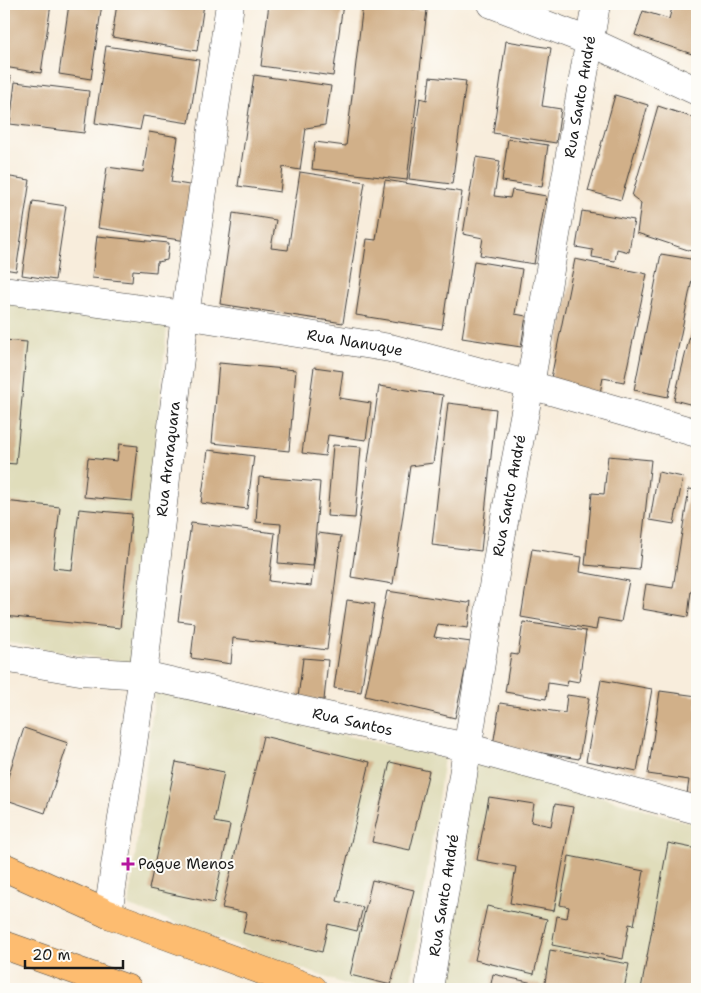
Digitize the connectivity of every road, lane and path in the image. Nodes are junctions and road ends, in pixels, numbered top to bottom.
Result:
1 (230, 4) edge
2 (492, 4) edge
3 (596, 4) edge
4 (590, 42) junction
5 (697, 91) edge
6 (4, 290) edge
7 (185, 314) junction
8 (530, 385) junction
9 (697, 433) edge
10 (4, 658) edge
11 (143, 675) junction
12 (466, 747) junction
13 (697, 810) edge
14 (4, 867) edge
15 (108, 914) junction
16 (4, 945) edge
17 (128, 989) edge
18 (313, 989) edge
19 (429, 989) edge

1 - 7 street, Rua Araraquara
2 - 4 street
3 - 4 street, Rua Santo André
4 - 5 street
4 - 8 street, Rua Santo André
6 - 7 street, Rua Nanuque
7 - 8 street, Rua Nanuque
7 - 11 street, Rua Araraquara
8 - 9 street, Rua Nanuque
8 - 12 street, Rua Santo André
10 - 11 street, Rua Santos
11 - 12 street, Rua Santos
11 - 15 street, Rua Araraquara
12 - 13 street, Rua Santos
12 - 19 street, Rua Santo André
14 - 15 main road
15 - 18 main road
16 - 17 main road

